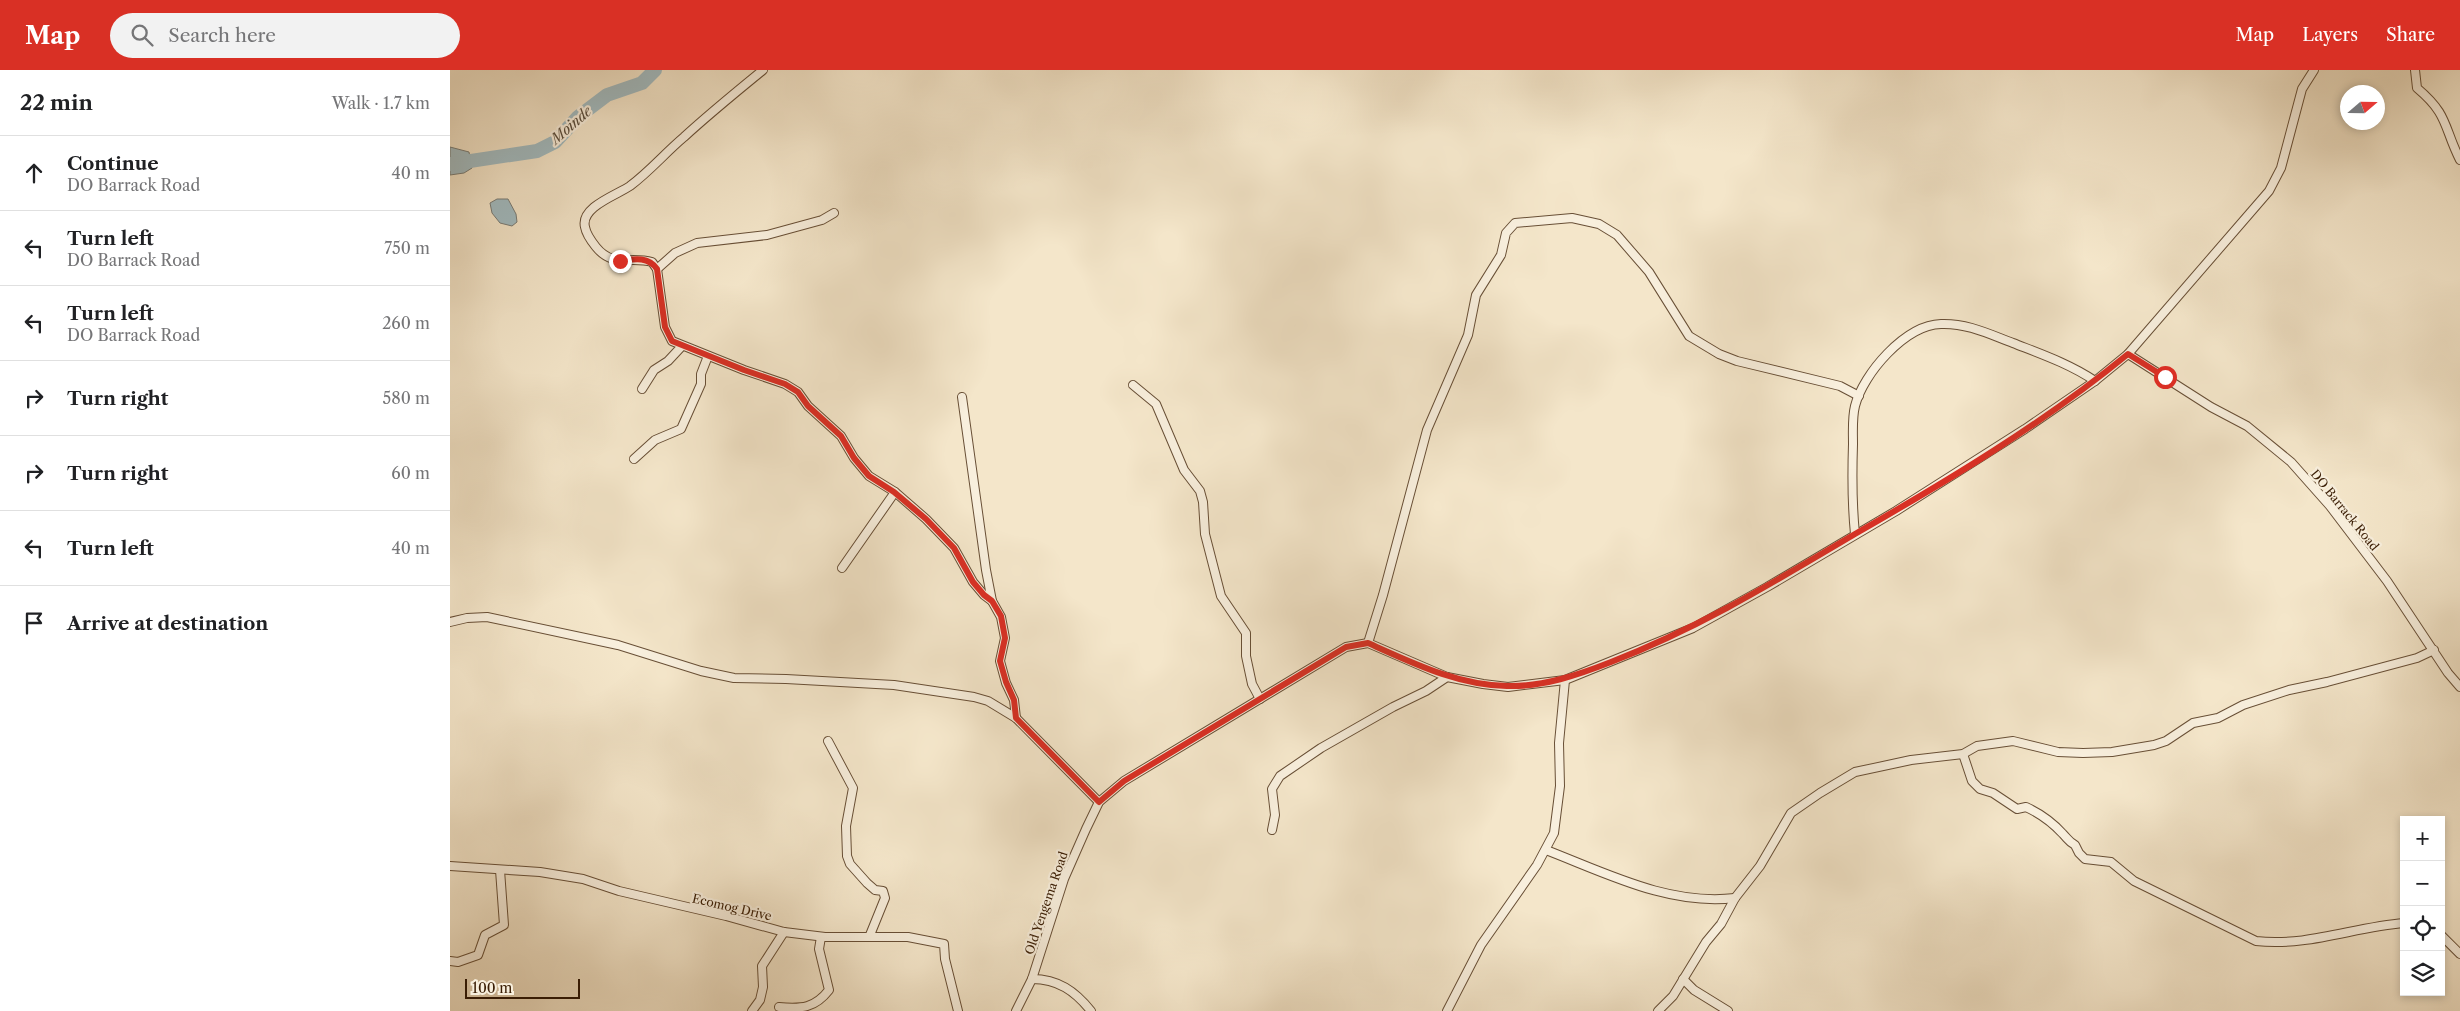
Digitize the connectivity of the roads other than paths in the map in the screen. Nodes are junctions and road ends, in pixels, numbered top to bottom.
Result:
1 (763, 70) edge
2 (2314, 70) edge
3 (2415, 70) edge
4 (2460, 160) edge
5 (834, 213) dead end
6 (657, 269) junction
7 (682, 346) junction
8 (2128, 354) junction
9 (708, 356) junction
10 (2095, 381) junction
11 (1133, 385) dead end
12 (642, 389) dead end
13 (962, 396) dead end
14 (1859, 396) junction
15 (634, 459) dead end
16 (894, 492) junction
17 (1855, 534) junction
18 (842, 568) dead end
19 (992, 601) junction
20 (450, 622) edge
21 (1368, 643) junction
22 (2434, 650) junction
23 (1446, 677) junction
24 (1565, 680) junction
25 (2460, 687) edge
26 (1260, 699) junction
27 (1016, 718) junction
28 (828, 741) dead end
29 (1963, 754) junction
30 (1099, 802) junction
31 (1272, 830) dead end
32 (1546, 850) junction
33 (450, 866) edge
34 (500, 870) junction
35 (1735, 898) junction
36 (2400, 924) edge
37 (784, 932) junction
38 (870, 935) junction
39 (821, 936) junction
40 (2445, 939) edge
41 (2460, 954) edge
42 (450, 961) edge
43 (1032, 979) junction
44 (1683, 979) junction
45 (779, 1008) dead end
46 (752, 1011) edge
47 (958, 1011) edge
48 (1016, 1011) edge
49 (1090, 1011) edge
50 (1447, 1011) edge
51 (1658, 1011) edge
52 (1728, 1011) edge

1 - 6 street
2 - 8 street
3 - 4 street
5 - 6 street
6 - 7 street
7 - 9 street
7 - 12 street
8 - 10 street
8 - 22 street, DO Barrack Road
9 - 15 street
9 - 16 street
10 - 14 street
10 - 17 street
11 - 26 street
13 - 19 street
14 - 17 street
14 - 21 street
16 - 18 street
16 - 19 street
17 - 24 street
19 - 27 street
20 - 27 street
21 - 23 street
21 - 26 street
22 - 25 street, DO Barrack Road
22 - 29 street
23 - 24 street
23 - 31 street
24 - 32 street
26 - 30 street
27 - 30 street
28 - 38 street
29 - 35 street
29 - 36 street
30 - 43 street, Old Yengema Road
32 - 35 street
32 - 50 street
33 - 34 street, Ecomog Drive
34 - 37 street, Ecomog Drive
34 - 42 street
35 - 44 street
37 - 39 street, Ecomog Drive
37 - 46 street
38 - 39 street, Ecomog Drive
38 - 47 street, Ecomog Drive
39 - 45 street
40 - 41 street
43 - 48 street, Old Yengema Road
43 - 49 street
44 - 51 street
44 - 52 street

